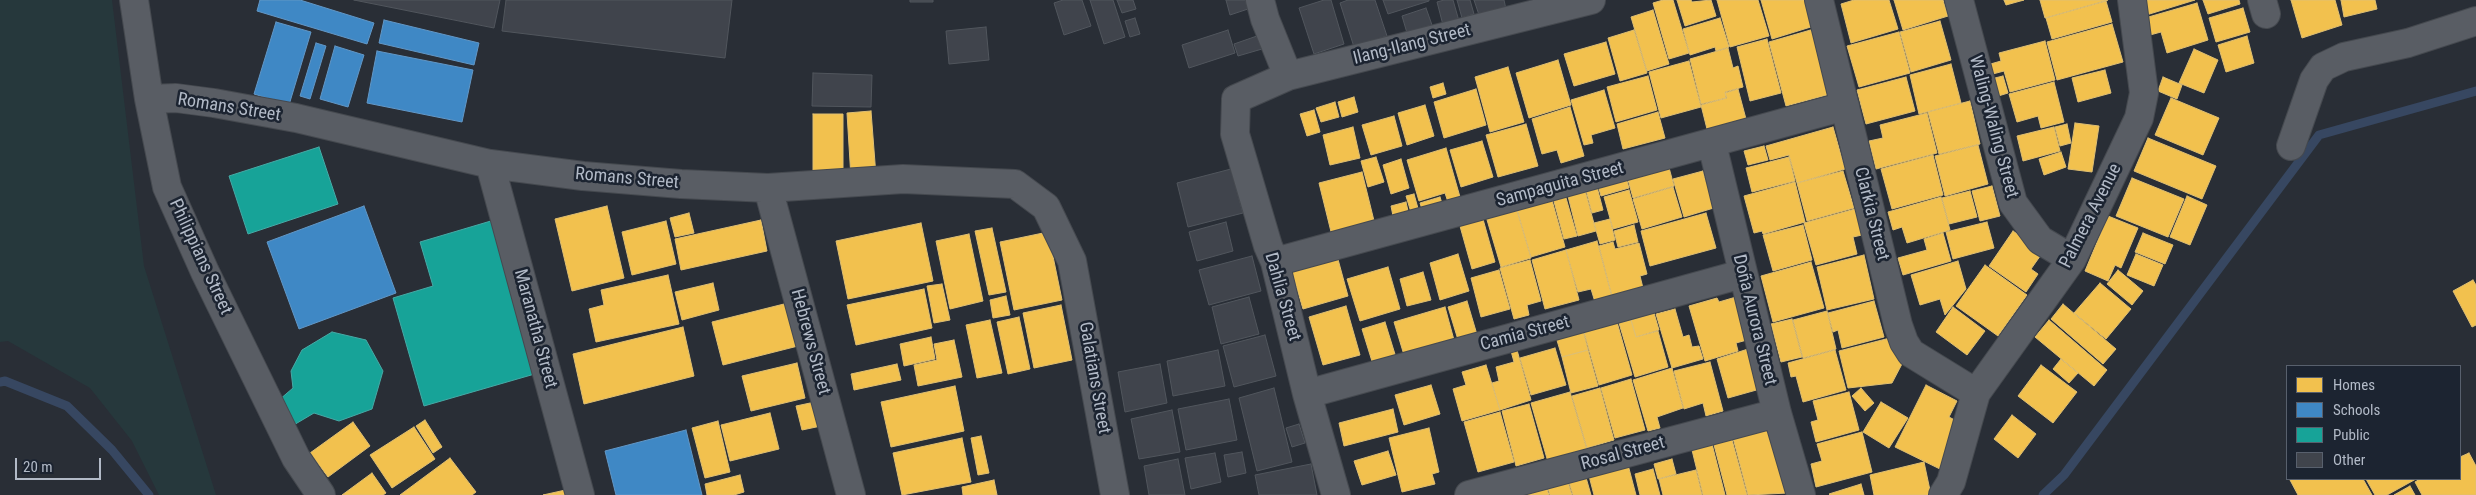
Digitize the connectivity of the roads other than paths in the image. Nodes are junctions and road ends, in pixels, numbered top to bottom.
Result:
1 (134, 0) edge
2 (1260, 0) edge
3 (1591, 0) edge
4 (1819, 0) edge
5 (1959, 0) edge
6 (2132, 0) edge
7 (2476, 21) edge
8 (1288, 76) junction
9 (148, 99) junction
10 (1236, 99) joint
11 (1845, 106) junction
12 (1712, 144) junction
13 (2291, 146) dead end
14 (490, 164) junction
15 (768, 188) junction
16 (2072, 259) junction
17 (1072, 261) joint
18 (1275, 262) junction
19 (1742, 274) junction
20 (1976, 392) junction
21 (1307, 394) junction
22 (1776, 413) junction
23 (321, 495) edge
24 (580, 495) edge
25 (851, 495) edge
26 (1115, 495) edge
27 (1336, 495) edge
28 (1469, 495) edge
29 (1801, 495) edge
30 (1943, 495) edge

1 - 9 street, Philippians Street
2 - 8 street
3 - 8 street, Ilang-Ilang Street
4 - 11 street, Clarkia Street
5 - 16 street, Waling-Waling Street
6 - 16 street, Palmera Avenue
7 - 13 street
8 - 10 street, Ilang-Ilang Street
9 - 14 street, Romans Street
9 - 23 street, Philippians Street
10 - 18 street, Dahlia Street
11 - 12 street, Sampaguita Street
11 - 20 street, Clarkia Street
12 - 18 street, Sampaguita Street
12 - 19 street, Doña Aurora Street
14 - 15 street, Romans Street
14 - 24 street, Maranatha Street
15 - 17 street, Romans Street
15 - 25 street, Hebrews Street
16 - 20 street, Palmera Avenue
17 - 26 street, Galatians Street
18 - 21 street, Dahlia Street
19 - 21 street, Camia Street
19 - 22 street, Doña Aurora Street
20 - 30 street, Palmera Avenue
21 - 27 street, Dahlia Street
22 - 28 street, Rosal Street
22 - 29 street, Doña Aurora Street

